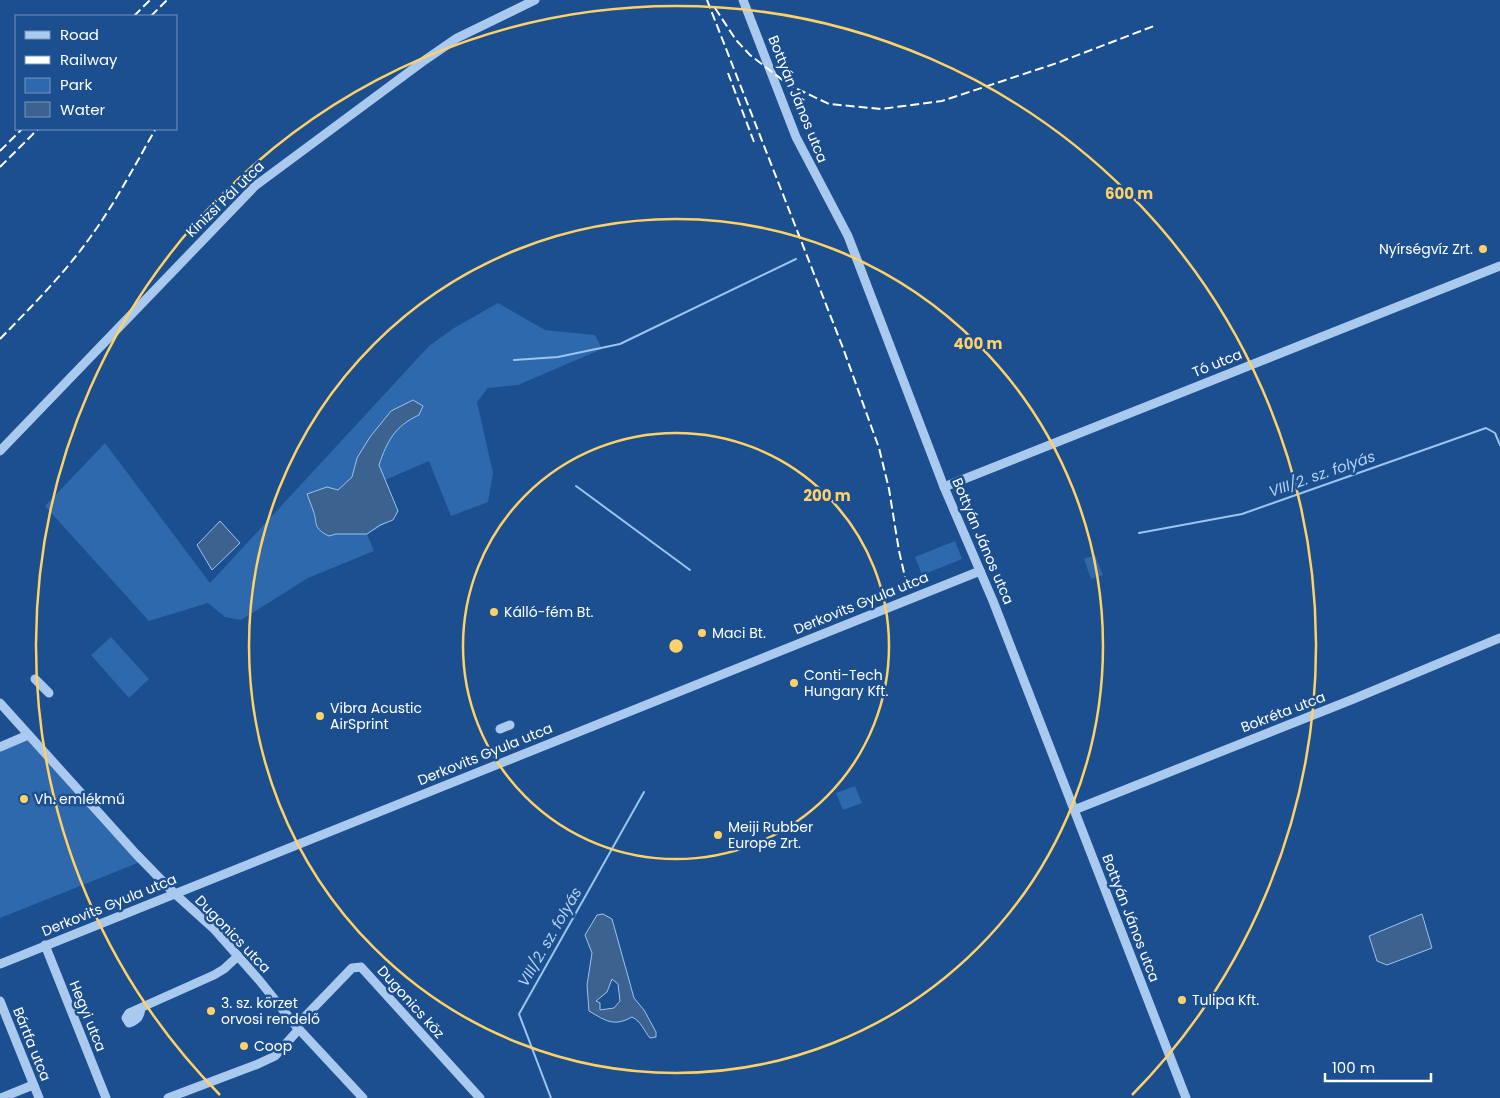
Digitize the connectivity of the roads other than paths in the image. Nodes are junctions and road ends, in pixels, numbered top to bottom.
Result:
1 (535, 0) edge
2 (744, 0) edge
3 (1500, 266) edge
4 (0, 451) edge
5 (944, 487) junction
6 (980, 571) junction
7 (1500, 638) edge
8 (35, 679) dead end
9 (49, 694) dead end
10 (0, 703) edge
11 (510, 725) dead end
12 (500, 729) dead end
13 (28, 735) junction
14 (0, 747) edge
15 (1074, 810) junction
16 (174, 893) junction
17 (45, 945) junction
18 (238, 956) junction
19 (0, 964) edge
20 (0, 1001) edge
21 (128, 1013) dead end
22 (298, 1028) junction
23 (33, 1085) junction
24 (1, 1098) edge
25 (39, 1098) edge
26 (106, 1098) edge
27 (168, 1098) edge
28 (362, 1098) edge
29 (480, 1098) edge
30 (1186, 1098) edge

1 - 4 street, Kinizsi Pál utca
2 - 5 street, Bottyán János utca
3 - 5 street, Tó utca
5 - 6 street, Bottyán János utca
6 - 15 street, Bottyán János utca
6 - 16 street, Derkovits Gyula utca
7 - 15 street, Bokréta utca
8 - 9 street
10 - 13 street, Dugonics utca
11 - 12 street
13 - 14 street
13 - 16 street, Dugonics utca
15 - 30 street, Bottyán János utca
16 - 17 street, Derkovits Gyula utca
16 - 18 street, Dugonics utca
17 - 19 street, Derkovits Gyula utca
17 - 26 street, Hegyi utca
18 - 21 street
18 - 22 street, Dugonics utca
20 - 23 street, Bártfa utca
22 - 27 street
22 - 28 street, Dugonics utca
22 - 29 street, Dugonics köz
23 - 24 street
23 - 25 street, Bártfa utca

